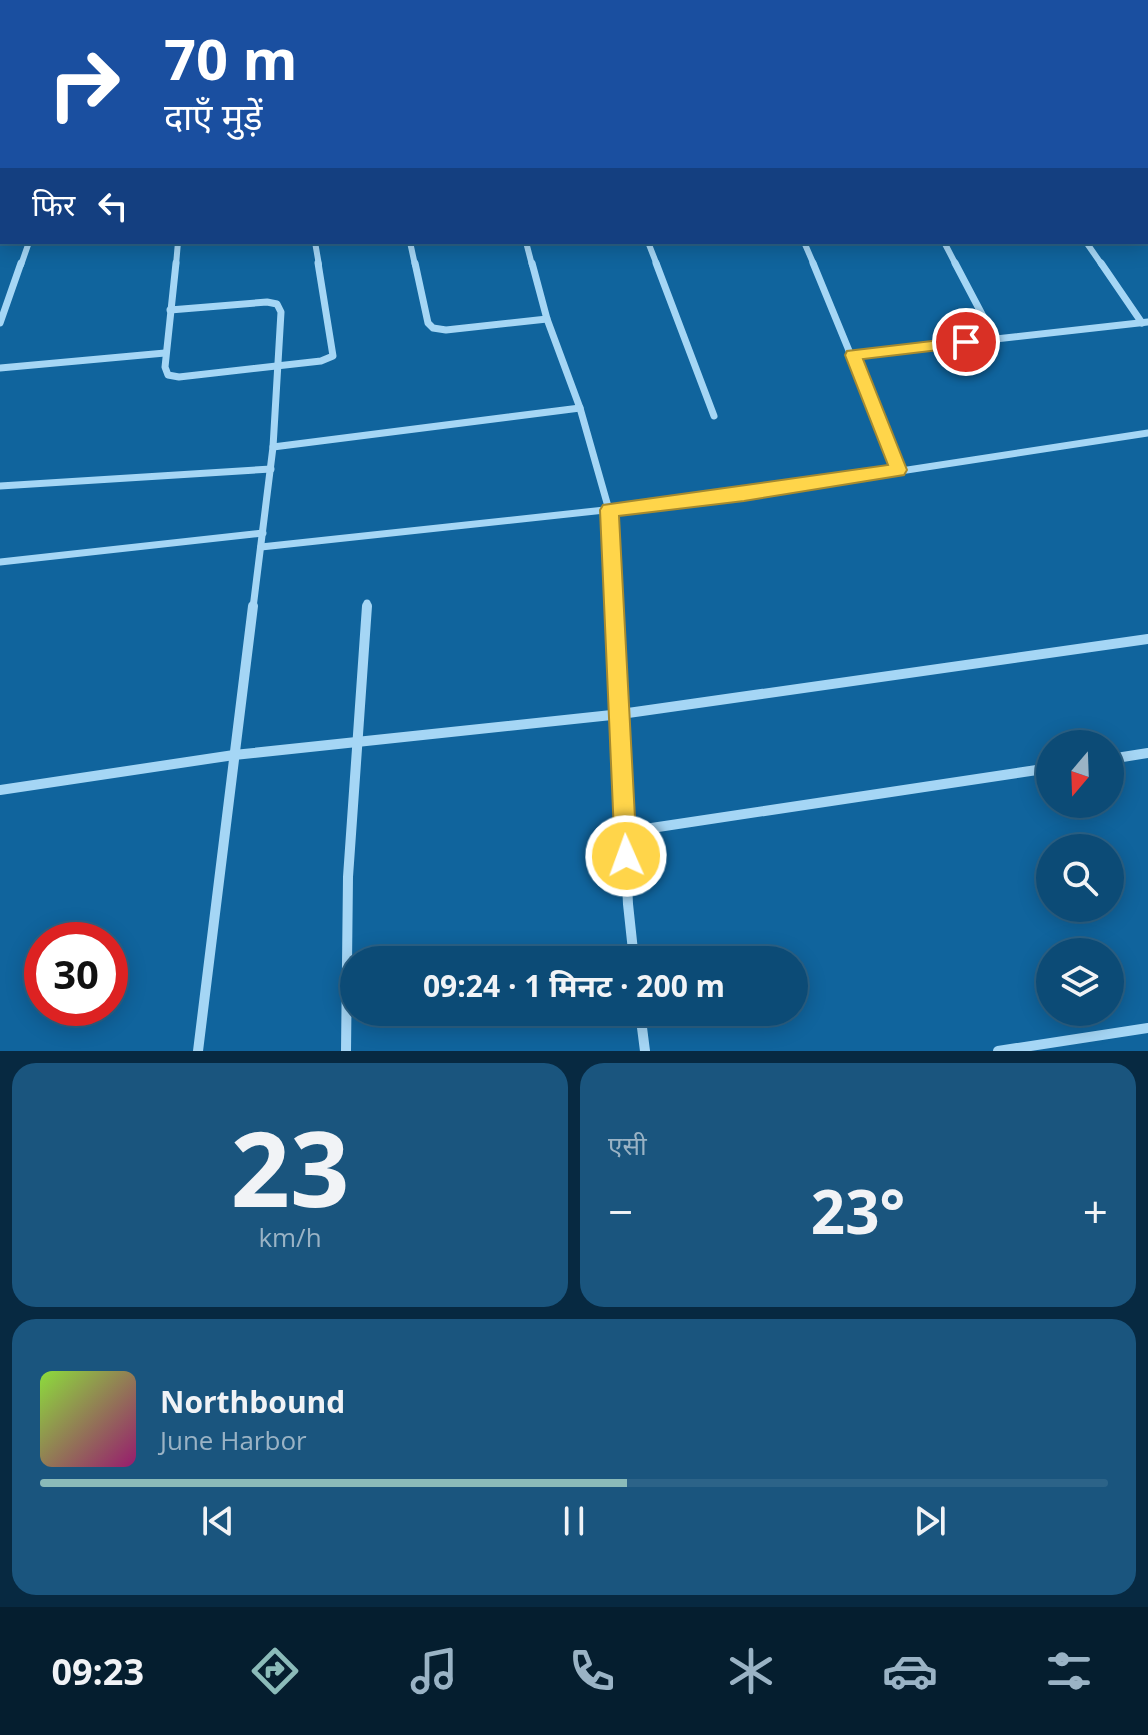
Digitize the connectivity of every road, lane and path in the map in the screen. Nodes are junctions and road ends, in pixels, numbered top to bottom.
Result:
1 (28, 244) edge
2 (178, 244) edge
3 (315, 244) edge
4 (410, 244) edge
5 (527, 244) edge
6 (649, 244) edge
7 (805, 244) edge
8 (945, 244) edge
9 (1087, 244) edge
10 (170, 310) junction
11 (547, 319) junction
12 (1145, 322) edge
13 (0, 323) edge
14 (995, 339) junction
15 (165, 353) junction
16 (853, 355) junction
17 (280, 365) junction
18 (0, 368) edge
19 (580, 408) junction
20 (714, 416) dead end
21 (1148, 433) edge
22 (273, 447) junction
23 (271, 469) junction
24 (898, 470) junction
25 (0, 486) edge
26 (609, 510) junction
27 (263, 533) junction
28 (261, 547) junction
29 (0, 562) edge
30 (367, 603) dead end
31 (1148, 639) edge
32 (621, 714) junction
33 (357, 743) junction
34 (1148, 753) edge
35 (234, 755) junction
36 (1124, 757) edge
37 (1036, 770) edge
38 (0, 790) edge
39 (625, 832) junction
40 (633, 946) edge
41 (642, 1026) edge
42 (1148, 1028) edge
43 (198, 1051) edge
44 (346, 1051) edge
45 (645, 1051) edge
46 (998, 1051) edge

1 - 13 street
2 - 10 street
3 - 17 street
4 - 11 street
5 - 11 street
6 - 20 street
7 - 16 street
8 - 14 street
9 - 12 street
10 - 15 street
10 - 17 street
11 - 19 street
12 - 14 street
14 - 16 street
15 - 17 street
15 - 18 street
16 - 24 street
17 - 22 street
19 - 22 street
19 - 26 street
21 - 24 street
22 - 23 street
23 - 25 street
23 - 27 street
24 - 26 street
26 - 28 street
26 - 32 street
27 - 28 street
27 - 29 street
28 - 35 street
30 - 33 street
31 - 32 street
32 - 33 street
32 - 39 street
33 - 35 street
33 - 44 street
34 - 36 street
35 - 38 street
35 - 43 street
37 - 39 street
39 - 40 street
41 - 45 street
42 - 46 street

